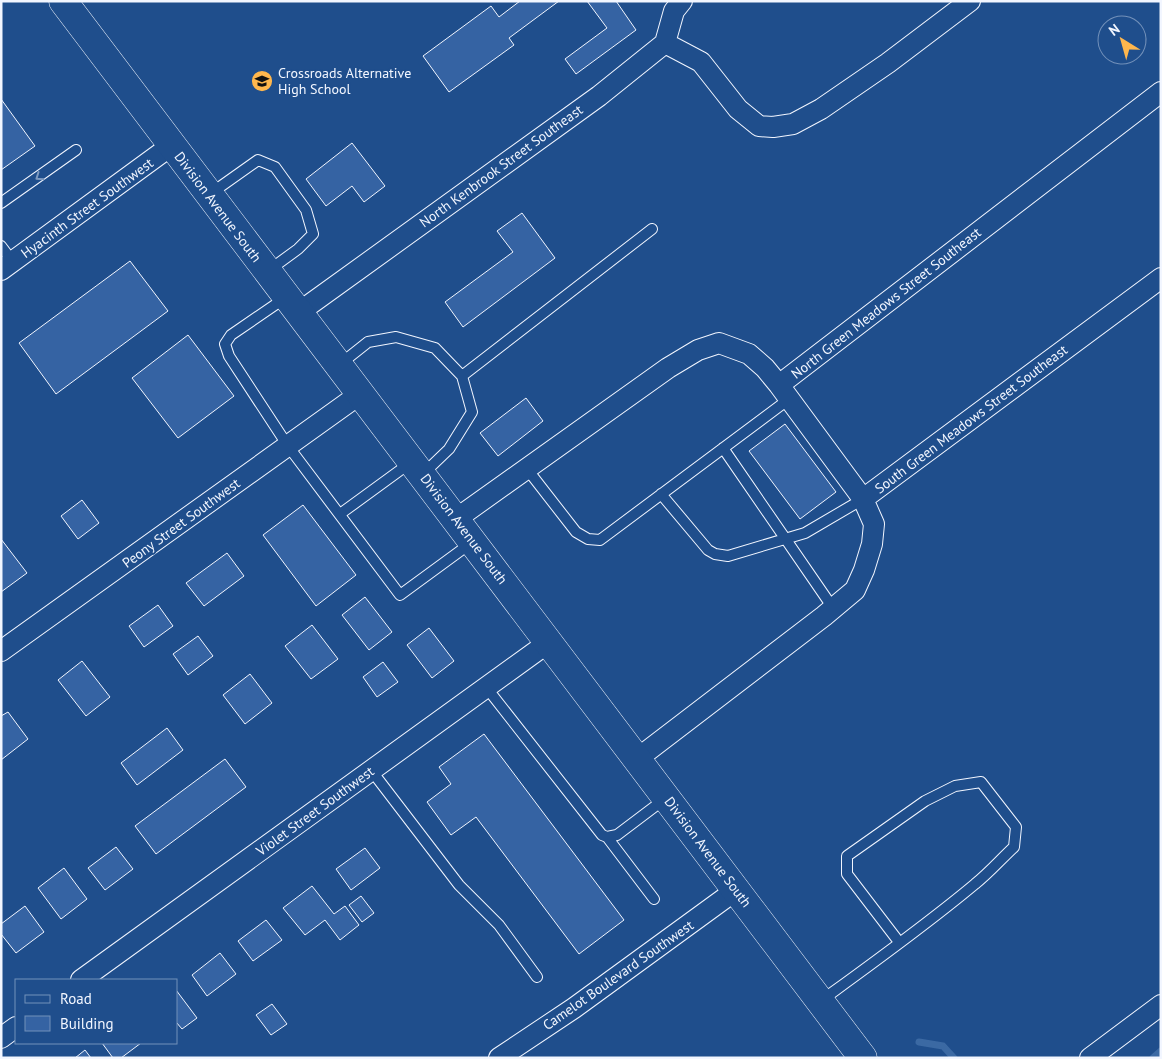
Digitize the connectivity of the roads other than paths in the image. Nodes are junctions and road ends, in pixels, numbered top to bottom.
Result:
1 (63, 1) edge
2 (682, 1) edge
3 (970, 1) edge
4 (665, 43) junction
5 (1161, 92) edge
6 (172, 146) junction
7 (76, 150) dead end
8 (209, 195) junction
9 (1, 203) edge
10 (652, 229) dead end
11 (5, 259) edge
12 (267, 272) junction
13 (1161, 278) edge
14 (292, 305) junction
15 (338, 366) junction
16 (462, 376) junction
17 (784, 392) junction
18 (360, 394) junction
19 (288, 446) junction
20 (723, 448) junction
21 (417, 468) junction
22 (527, 469) junction
23 (661, 494) junction
24 (863, 499) junction
25 (340, 514) junction
26 (456, 519) junction
27 (785, 539) junction
28 (473, 542) junction
29 (833, 608) junction
30 (549, 642) junction
31 (1, 651) edge
32 (486, 687) junction
33 (637, 758) junction
34 (371, 770) junction
35 (666, 797) junction
36 (607, 837) junction
37 (736, 890) junction
38 (654, 899) dead end
39 (900, 942) junction
40 (537, 977) dead end
41 (83, 979) edge
42 (821, 1001) junction
43 (1161, 1005) edge
44 (15, 1028) edge
45 (1, 1038) edge
46 (499, 1058) edge
47 (864, 1058) edge
48 (1090, 1058) edge

1 - 6 main road, Division Avenue South
2 - 4 street
3 - 4 street
4 - 14 street, North Kenbrook Street Southeast
5 - 17 street, North Green Meadows Street Southeast
6 - 8 main road, Division Avenue South
6 - 11 street, Hyacinth Street Southwest
7 -> 9 lane
8 - 12 main road, Division Avenue South
8 - 12 lane
10 - 16 lane
12 - 14 main road, Division Avenue South
13 - 24 street, South Green Meadows Street Southeast
14 - 15 main road, Division Avenue South
14 - 19 lane
15 - 16 lane
15 - 18 main road, Division Avenue South
16 - 21 lane
17 - 20 lane
17 - 22 street, North Green Meadows Street Southeast
17 - 24 street
18 - 19 street, Peony Street Southwest
18 - 21 main road, Division Avenue South
19 - 25 lane
19 - 31 street, Peony Street Southwest
20 - 23 lane
20 - 27 lane
21 - 25 lane
21 - 26 main road, Division Avenue South
22 - 23 lane
22 - 26 street, North Green Meadows Street Southeast
23 - 27 lane
24 - 27 lane
24 - 29 street, South Green Meadows Street Southeast
25 - 28 lane
26 - 28 main road, Division Avenue South
27 - 29 lane
28 - 30 main road, Division Avenue South
29 - 33 street, South Green Meadows Street Southeast
30 - 32 street, Violet Street Southwest
30 - 33 main road, Division Avenue South
32 - 34 street, Violet Street Southwest
32 - 36 lane
33 - 35 main road, Division Avenue South
34 - 40 lane
34 - 41 street, Violet Street Southwest
35 - 36 lane
35 - 37 main road, Division Avenue South
36 - 38 lane
37 - 42 main road, Division Avenue South
37 - 46 street, Camelot Boulevard Southwest
39 - 39 lane
39 - 42 lane
42 - 47 main road, Division Avenue South
43 - 48 street
44 - 45 street

